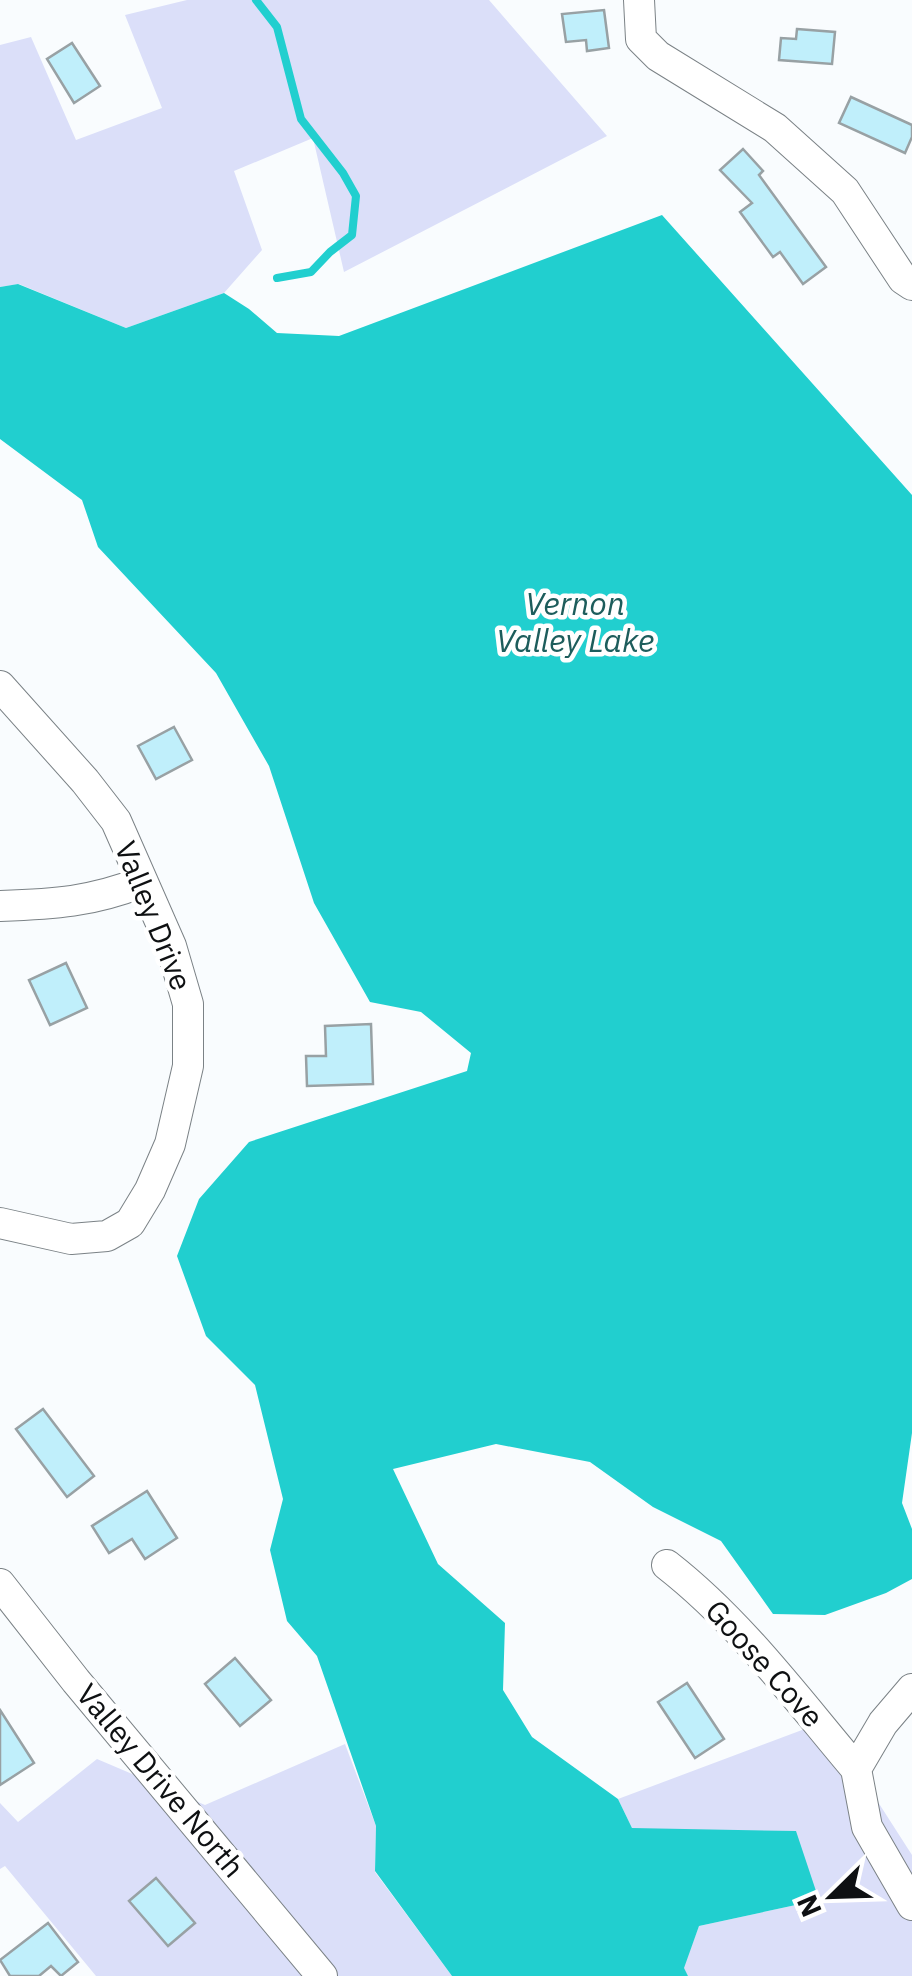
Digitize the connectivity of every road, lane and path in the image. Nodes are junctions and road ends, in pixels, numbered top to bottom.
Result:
1 (640, 0) edge
2 (912, 285) edge
3 (0, 686) edge
4 (142, 882) junction
5 (0, 906) edge
6 (0, 1223) edge
7 (667, 1565) dead end
8 (0, 1584) edge
9 (912, 1689) edge
10 (856, 1769) junction
11 (912, 1904) edge
12 (322, 1976) edge

1 - 2 street
3 - 4 street, Valley Drive
4 - 5 street
4 - 6 street, Valley Drive
7 - 10 street, Goose Cove
8 - 12 street, Valley Drive North
9 - 10 street
10 - 11 street

